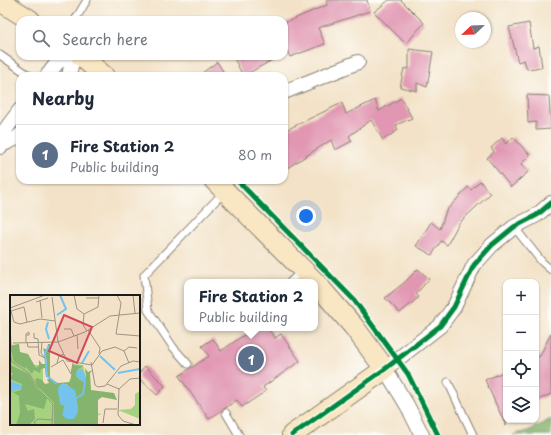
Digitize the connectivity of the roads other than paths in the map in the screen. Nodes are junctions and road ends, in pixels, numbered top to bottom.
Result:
1 (87, 0) edge
2 (0, 1) edge
3 (24, 16) edge
4 (77, 16) edge
5 (0, 55) edge
6 (61, 60) edge
7 (72, 60) edge
8 (86, 60) edge
9 (358, 62) dead end
10 (24, 72) edge
11 (50, 72) edge
12 (69, 72) edge
13 (99, 72) edge
14 (288, 90) edge
15 (16, 115) edge
16 (16, 139) edge
17 (2, 142) edge
18 (220, 185) edge
19 (551, 203) edge
20 (514, 227) junction
21 (551, 270) edge
22 (306, 279) edge
23 (318, 291) edge
24 (188, 364) dead end
25 (385, 369) junction
26 (448, 382) dead end
27 (226, 413) dead end
28 (239, 435) edge
29 (292, 435) edge
30 (422, 435) edge
31 (473, 435) edge

1 - 4 lane
2 - 3 street
5 - 10 lane
6 - 11 street
7 - 12 street
8 - 13 street
9 - 14 street
15 - 17 street
16 - 17 street
18 - 22 street
18 - 24 lane
19 - 20 street
20 - 21 lane
20 - 25 street
23 - 25 street
25 - 29 street
25 - 30 street
26 - 31 lane
27 - 28 lane

